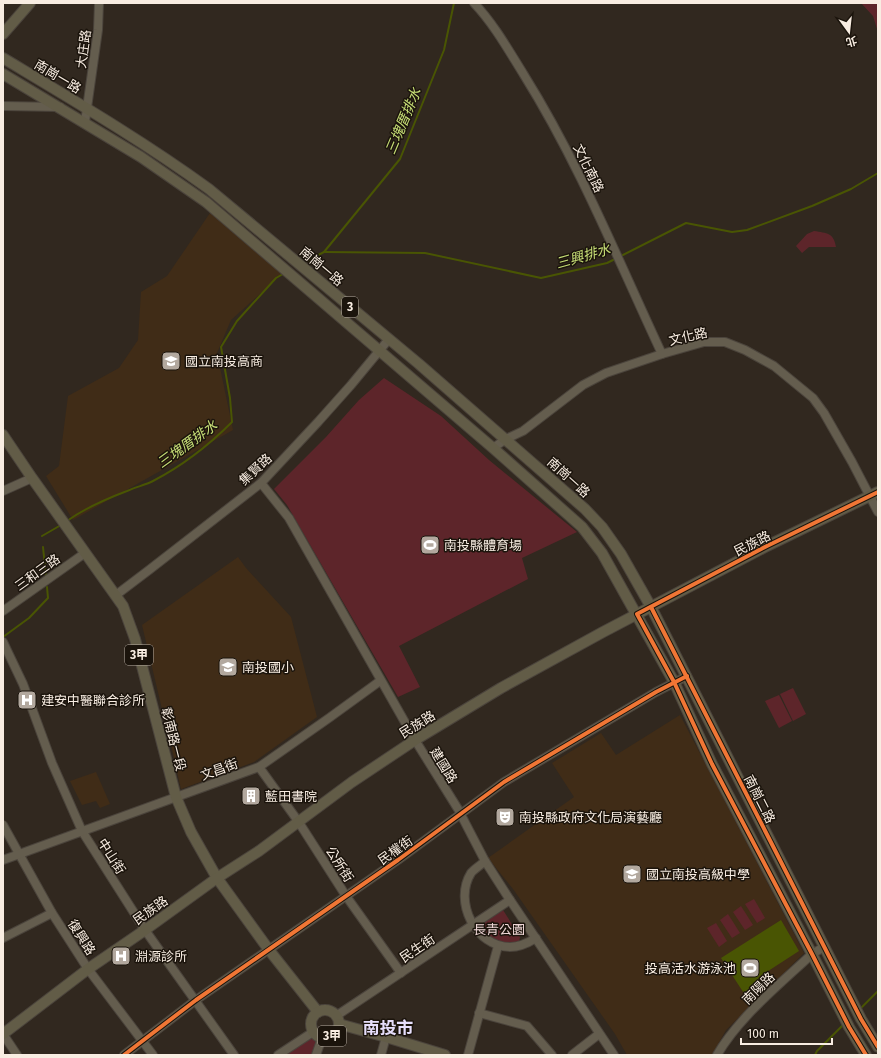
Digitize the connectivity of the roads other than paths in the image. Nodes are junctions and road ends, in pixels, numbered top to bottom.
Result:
1 (21, 3) edge
2 (30, 3) edge
3 (99, 3) edge
4 (474, 3) edge
5 (3, 24) edge
6 (3, 34) edge
7 (3, 58) edge
8 (3, 74) edge
9 (3, 106) edge
10 (60, 107) junction
11 (87, 109) junction
12 (84, 122) junction
13 (389, 338) junction
14 (379, 351) junction
15 (662, 354) junction
16 (3, 435) edge
17 (506, 439) junction
18 (493, 448) junction
19 (32, 478) junction
20 (261, 483) junction
21 (3, 491) edge
22 (874, 494) edge
23 (878, 512) edge
24 (85, 552) junction
25 (116, 594) junction
26 (651, 607) junction
27 (3, 612) edge
28 (637, 614) junction
29 (5, 646) edge
30 (687, 676) junction
31 (380, 681) junction
32 (674, 682) junction
33 (415, 740) junction
34 (259, 767) junction
35 (176, 797) junction
36 (460, 815) junction
37 (298, 821) junction
38 (3, 825) edge
39 (82, 831) junction
40 (19, 854) junction
41 (3, 860) edge
42 (485, 861) junction
43 (217, 878) junction
44 (346, 896) junction
45 (510, 900) junction
46 (52, 913) junction
47 (474, 925) junction
48 (145, 930) junction
49 (3, 938) edge
50 (536, 938) junction
51 (498, 946) junction
52 (824, 946) junction
53 (269, 950) junction
54 (812, 954) junction
55 (88, 968) junction
56 (401, 973) junction
57 (196, 1000) junction
58 (318, 1012) junction
59 (479, 1013) junction
60 (338, 1020) junction
61 (313, 1032) junction
62 (3, 1034) edge
63 (599, 1034) junction
64 (386, 1037) junction
65 (322, 1038) junction
66 (142, 1041) junction
67 (878, 1047) edge
68 (17, 1055) edge
69 (124, 1055) edge
70 (153, 1055) edge
71 (234, 1055) edge
72 (278, 1055) edge
73 (316, 1055) edge
74 (381, 1055) edge
75 (445, 1055) edge
76 (468, 1055) edge
77 (552, 1055) edge
78 (572, 1055) edge
79 (614, 1055) edge
80 (717, 1055) edge
81 (866, 1055) edge

1 - 5 main road
2 - 6 main road
3 - 11 street, 大庄路
4 - 15 street, 文化南路
7 - 11 main road, 南崗一路 / 3
8 - 10 main road, 南崗一路 / 3
9 - 10 street
10 - 12 main road, 南崗一路 / 3
11 - 12 street, 大庄路
11 - 13 main road, 南崗一路 / 3
12 - 14 main road, 南崗一路 / 3
13 - 14 street, 集賢路
13 - 17 main road, 南崗一路 / 3
14 - 18 main road, 南崗一路 / 3
14 - 20 street, 集賢路
15 - 17 street, 文化路
15 - 22 street, 文化路
16 - 19 main road, 3甲
17 - 18 street, 文化路
17 - 26 main road, 南崗一路 / 3
18 - 28 main road, 南崗一路 / 3
19 - 21 street
19 - 24 main road, 彰南路一段 / 3甲
20 - 25 street, 集賢路
20 - 31 street, 建國路
22 - 23 street, 文化路
22 - 26 main road, 民族路
24 - 25 main road, 彰南路一段 / 3甲
24 - 27 street, 三和三路
25 - 35 main road, 彰南路一段 / 3甲
26 - 28 main road, 民族路
26 - 30 main road, 南崗二路 / 3
28 - 32 main road, 南崗二路 / 3
28 - 33 main road, 民族路
29 - 39 street, 中山街
30 - 32 street, 民權街
30 - 52 main road, 南崗二路 / 3
31 - 33 street, 建國路
31 - 34 street, 文昌街
32 - 36 street, 民權街
32 - 54 main road, 南崗二路 / 3
33 - 36 street, 建國路
33 - 37 main road, 民族路
34 - 35 street, 文昌街
34 - 37 street, 公所街
35 - 39 street, 文昌街
35 - 43 main road, 彰南路一段 / 3甲
36 - 42 street, 建國路
36 - 44 street, 民權街
37 - 43 main road, 民族路
37 - 44 street, 公所街
38 - 40 street, 復興路
39 - 40 street, 文昌街
39 - 48 street, 中山街
40 - 41 street, 文昌街
40 - 46 street, 復興路
42 - 45 street, 建國路
42 - 47 street
43 - 48 main road, 民族路
43 - 53 main road, 彰南路一段 / 3甲
44 - 53 street, 民權街
44 - 56 street, 公所街
45 - 47 street, 民生街
45 - 50 street, 建國路
46 - 49 street
46 - 55 street, 復興路
47 - 51 street
47 - 56 street, 民生街
48 - 55 main road, 民族路
48 - 57 street, 中山街
50 - 51 street
50 - 63 street, 建國路
51 - 59 street
52 - 54 street, 南陽路
52 - 67 main road, 南崗二路 / 3
53 - 57 street, 民權街
53 - 58 main road, 3甲
54 - 80 street, 南陽路
54 - 81 main road, 南崗二路 / 3
55 - 62 main road, 民族路
55 - 66 street, 復興路
56 - 60 street, 民生街
57 - 66 street, 民權街
57 - 71 street, 中山街
58 - 60 main road, 3甲
58 - 61 main road, 3甲
59 - 76 street
59 - 77 street
60 - 64 main road, 3甲
60 - 65 main road, 3甲
61 - 65 main road, 3甲
61 - 72 street
62 - 68 street
63 - 78 street
63 - 79 street, 建國路
64 - 74 street
64 - 75 main road, 3甲
65 - 73 street
66 - 69 street, 民權街
66 - 70 street, 復興路

